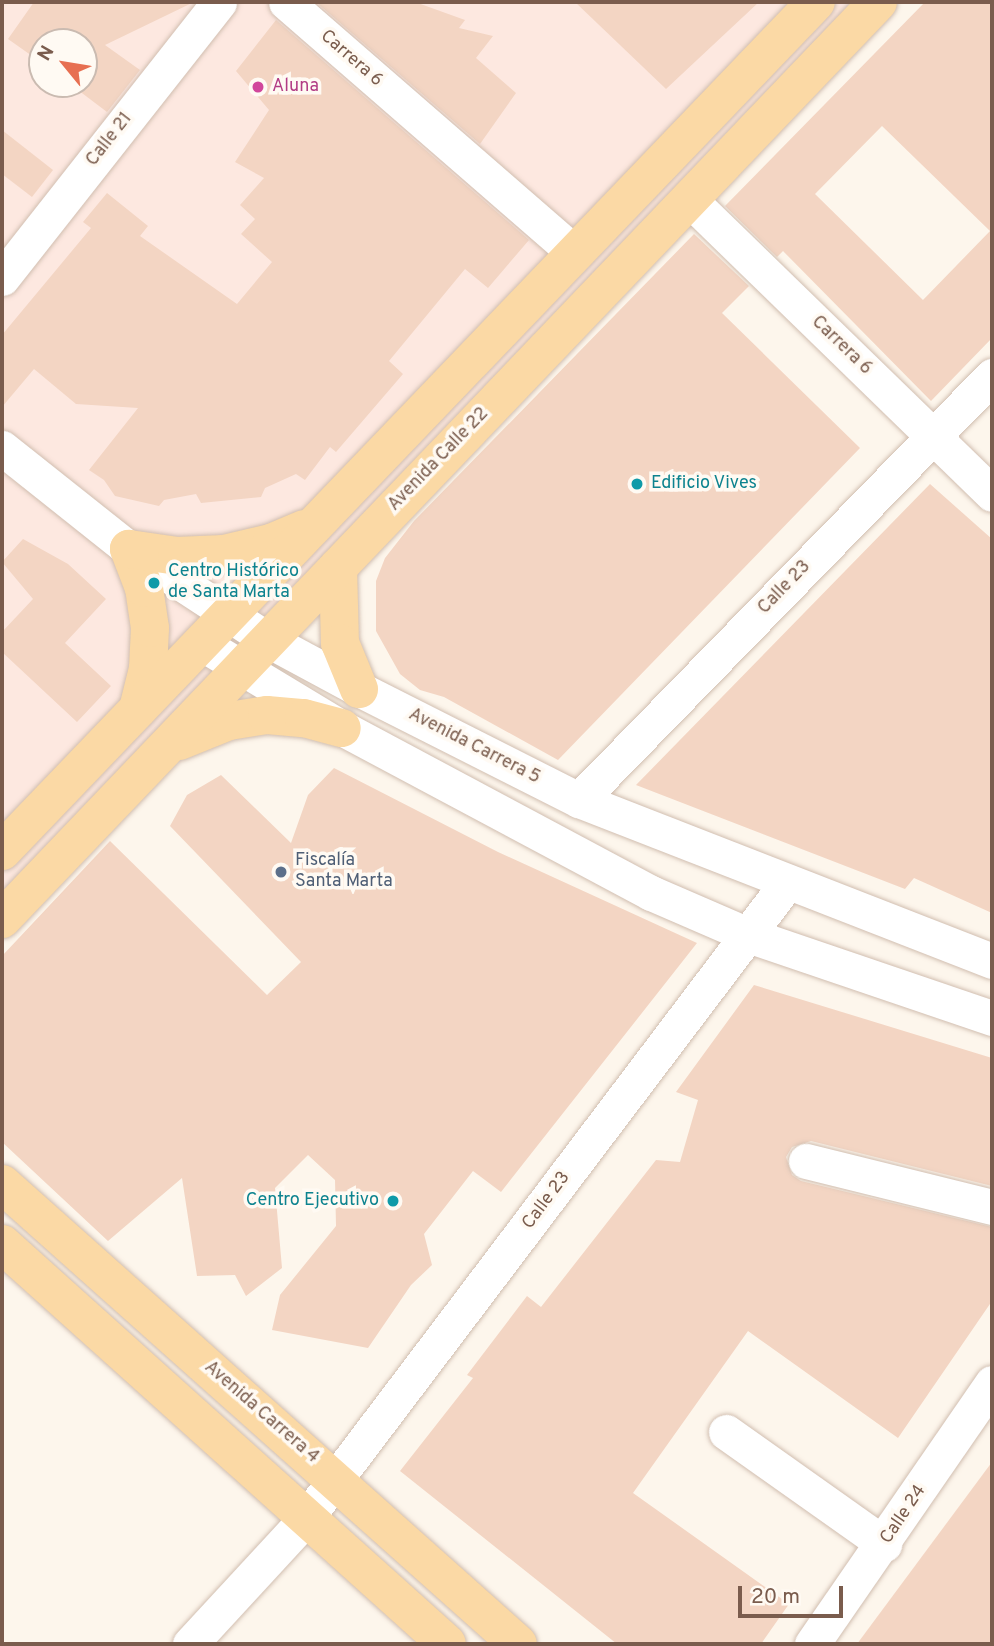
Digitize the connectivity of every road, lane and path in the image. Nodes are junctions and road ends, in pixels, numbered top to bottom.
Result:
1 (219, 2) edge
2 (286, 2) edge
3 (816, 2) edge
4 (878, 2) edge
5 (689, 199) junction
6 (575, 253) junction
7 (2, 278) edge
8 (992, 376) edge
9 (933, 436) junction
10 (2, 448) edge
11 (992, 494) edge
12 (316, 523) junction
13 (129, 549) junction
14 (338, 567) junction
15 (228, 615) junction
16 (268, 640) junction
17 (201, 643) junction
18 (241, 668) junction
19 (359, 689) junction
20 (138, 709) junction
21 (342, 728) junction
22 (160, 754) junction
23 (579, 800) junction
24 (2, 851) edge
25 (786, 884) junction
26 (2, 919) edge
27 (748, 935) junction
28 (992, 961) edge
29 (992, 1018) edge
30 (806, 1161) dead end
31 (2, 1184) edge
32 (992, 1207) edge
33 (2, 1244) edge
34 (992, 1383) edge
35 (726, 1432) dead end
36 (336, 1479) junction
37 (307, 1517) junction
38 (884, 1544) junction
39 (190, 1644) edge
40 (447, 1644) edge
41 (518, 1644) edge
42 (812, 1644) edge

1 - 7 street, Calle 21
2 - 6 street, Carrera 6
3 - 6 main road
4 - 5 main road, Avenida Calle 22
5 - 9 street, Carrera 6
5 - 14 main road, Avenida Calle 22
6 - 12 main road
8 - 9 street, Calle 23
9 - 11 street, Carrera 6
9 - 23 street, Calle 23
10 - 13 street, Avenida Carrera 5
12 - 13 main road
12 - 15 main road
13 - 15 street, Avenida Carrera 5
13 - 20 main road
14 - 16 main road, Avenida Calle 22
14 - 19 main road
15 - 16 street, Avenida Carrera 5
15 - 17 main road
16 - 18 main road, Avenida Calle 22
16 - 19 street, Avenida Carrera 5
17 - 18 street
17 - 20 main road
18 - 21 street
18 - 22 main road, Avenida Calle 22
19 - 23 street, Avenida Carrera 5
20 - 24 main road
21 - 22 main road
21 - 27 street
22 - 26 main road, Avenida Calle 22
23 - 25 street, Avenida Carrera 5
25 - 27 street, Calle 23
25 - 28 street, Avenida Carrera 5
27 - 29 street
27 - 36 street, Calle 23
30 - 32 street
31 - 36 main road, Avenida Carrera 4
33 - 37 main road
34 - 38 street, Calle 24
35 - 38 street
36 - 37 street, Calle 23
36 - 41 main road, Avenida Carrera 4
37 - 39 street, Calle 23
37 - 40 main road
38 - 42 street, Calle 24

